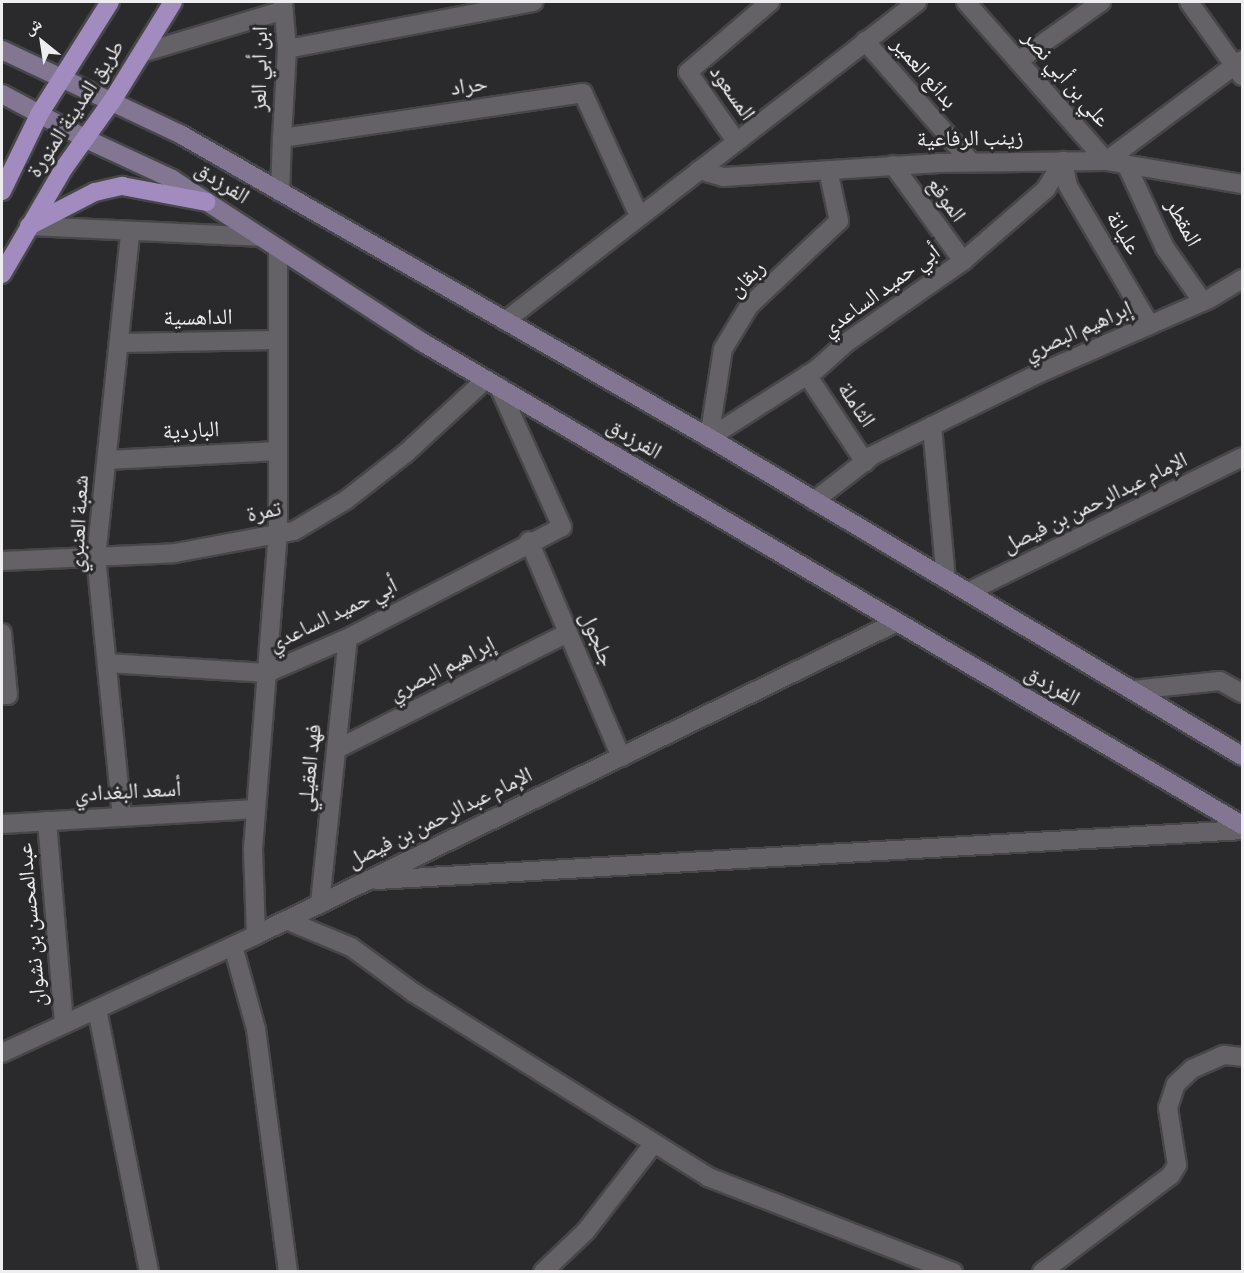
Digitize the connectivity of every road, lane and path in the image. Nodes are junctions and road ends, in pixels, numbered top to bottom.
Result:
1 (110, 2) edge
2 (173, 2) edge
3 (534, 2) edge
4 (770, 2) edge
5 (916, 2) edge
6 (966, 2) edge
7 (1101, 2) edge
8 (1189, 2) edge
9 (284, 6) edge
10 (865, 42) junction
11 (287, 49) junction
12 (2, 50) edge
13 (142, 53) junction
14 (1018, 61) junction
15 (1240, 67) edge
16 (62, 78) junction
17 (3, 96) edge
18 (112, 101) junction
19 (40, 113) junction
20 (282, 138) junction
21 (86, 140) junction
22 (736, 141) junction
23 (1063, 161) junction
24 (1106, 161) junction
25 (971, 162) junction
26 (1126, 164) junction
27 (893, 165) junction
28 (699, 170) junction
29 (828, 170) junction
30 (1242, 184) edge
31 (2, 191) edge
32 (280, 192) junction
33 (207, 202) junction
34 (639, 216) junction
35 (29, 226) junction
36 (130, 234) junction
37 (261, 237) junction
38 (278, 248) junction
39 (963, 261) junction
40 (2, 273) edge
41 (1242, 279) edge
42 (1203, 302) junction
43 (505, 321) junction
44 (1150, 325) junction
45 (278, 340) junction
46 (119, 343) junction
47 (807, 375) junction
48 (492, 384) junction
49 (932, 426) junction
50 (709, 438) junction
51 (278, 451) junction
52 (1242, 457) edge
53 (107, 460) junction
54 (865, 462) junction
55 (814, 501) junction
56 (278, 534) junction
57 (529, 541) junction
58 (96, 558) junction
59 (2, 561) edge
60 (946, 579) junction
61 (968, 592) junction
62 (897, 622) junction
63 (2, 633) edge
64 (568, 633) junction
65 (348, 638) junction
66 (107, 663) junction
67 (267, 673) junction
68 (1133, 690) junction
69 (1242, 693) edge
70 (2, 695) edge
71 (336, 749) junction
72 (1242, 756) edge
73 (621, 757) junction
74 (256, 809) junction
75 (122, 817) junction
76 (47, 821) junction
77 (2, 824) edge
78 (1242, 825) edge
79 (1242, 830) edge
80 (366, 881) junction
81 (320, 903) junction
82 (286, 920) junction
83 (256, 935) junction
84 (233, 946) junction
85 (97, 1009) junction
86 (64, 1024) junction
87 (2, 1053) edge
88 (1242, 1057) edge
89 (654, 1143) junction
90 (149, 1272) edge
91 (288, 1272) edge
92 (543, 1272) edge
93 (953, 1272) edge
94 (1042, 1272) edge

1 - 16 main road, طريق المدينة المنورة
2 - 13 main road, طريق المدينة المنورة
3 - 11 street
4 - 22 street, المسعود
5 - 10 street
6 - 14 street, علي بن أبي نصر
7 - 14 street
8 - 15 street
9 - 11 street, ابن أبي العز
9 - 13 street
10 - 22 street
10 - 25 street, بدائع العمير
11 - 20 street, ابن أبي العز
12 - 16 main road, الفرزدق
13 - 18 main road, طريق المدينة المنورة
14 - 24 street, علي بن أبي نصر
15 - 24 street
16 - 18 main road, الفرزدق
16 - 19 main road, طريق المدينة المنورة
17 - 19 main road, الفرزدق
18 - 21 main road, طريق المدينة المنورة
18 - 32 main road, الفرزدق
19 - 21 main road, الفرزدق
19 - 31 main road, طريق المدينة المنورة
20 - 32 street
20 - 34 street, حراد
21 - 33 main road, الفرزدق
21 - 35 main road, طريق المدينة المنورة
22 - 28 street
23 - 24 street, زينب الرفاعية
23 - 25 street, زينب الرفاعية
23 - 39 street, أبي حميد الساعدي
23 - 44 street, عليانة
24 - 26 street, زينب الرفاعية
25 - 27 street, زينب الرفاعية
26 - 30 street, زينب الرفاعية
26 - 42 street, المقطر
27 - 29 street, زينب الرفاعية
27 - 39 street, الموقع
28 - 29 street, زينب الرفاعية
28 - 34 street
29 - 50 street, ربقان
32 - 43 main road, الفرزدق
33 - 35 main road
33 - 37 main road, الفرزدق
34 - 43 street
35 - 36 street
35 - 40 main road, طريق المدينة المنورة
36 - 37 street
36 - 46 street, شعبة العنبري
37 - 38 main road, الفرزدق
38 - 45 street
38 - 48 main road, الفرزدق
39 - 47 street, أبي حميد الساعدي
41 - 42 street, إبراهيم البصري
42 - 44 street, إبراهيم البصري
43 - 50 main road, الفرزدق
44 - 49 street, إبراهيم البصري
45 - 46 street, الداهسية
45 - 51 street
46 - 53 street, شعبة العنبري
47 - 50 street, أبي حميد الساعدي
47 - 54 street, الثاملة
48 - 56 street, تمرة
48 - 57 street, أبي حميد الساعدي
48 - 62 main road, الفرزدق
49 - 54 street, إبراهيم البصري
49 - 60 street
50 - 55 main road, الفرزدق
51 - 53 street, الباردية
51 - 56 street
52 - 61 street, الإمام عبدالرحمن بن فيصل
53 - 58 street, شعبة العنبري
54 - 55 street, إبراهيم البصري
55 - 60 main road, الفرزدق
56 - 58 street, تمرة
56 - 67 street
57 - 64 street, جلجول
57 - 65 street, أبي حميد الساعدي
58 - 59 street, تمرة
58 - 66 street, شعبة العنبري
60 - 61 main road, الفرزدق
61 - 68 main road, الفرزدق
62 - 73 street, الإمام عبدالرحمن بن فيصل
62 - 78 main road, الفرزدق
63 - 70 street
64 - 71 street, إبراهيم البصري
64 - 73 street, جلجول
65 - 67 street, أبي حميد الساعدي
65 - 71 street, فهد العقيلي
66 - 67 street, أبي حميد الساعدي
66 - 75 street, شعبة العنبري
67 - 74 street
68 - 69 street
68 - 72 main road, الفرزدق
71 - 81 street, فهد العقيلي
73 - 80 street, الإمام عبدالرحمن بن فيصل
74 - 75 street, أسعد البغدادي
74 - 83 street
75 - 76 street, أسعد البغدادي
76 - 77 street, أسعد البغدادي
76 - 86 street, عبدالمحسن بن نشوان
79 - 80 street
80 - 81 street, الإمام عبدالرحمن بن فيصل
81 - 82 street, الإمام عبدالرحمن بن فيصل
82 - 83 street, الإمام عبدالرحمن بن فيصل
82 - 89 street
83 - 84 street, الإمام عبدالرحمن بن فيصل
84 - 85 street, الإمام عبدالرحمن بن فيصل
84 - 91 street
85 - 86 street, الإمام عبدالرحمن بن فيصل
85 - 90 street
86 - 87 street, الإمام عبدالرحمن بن فيصل
88 - 94 street
89 - 92 street
89 - 93 street

